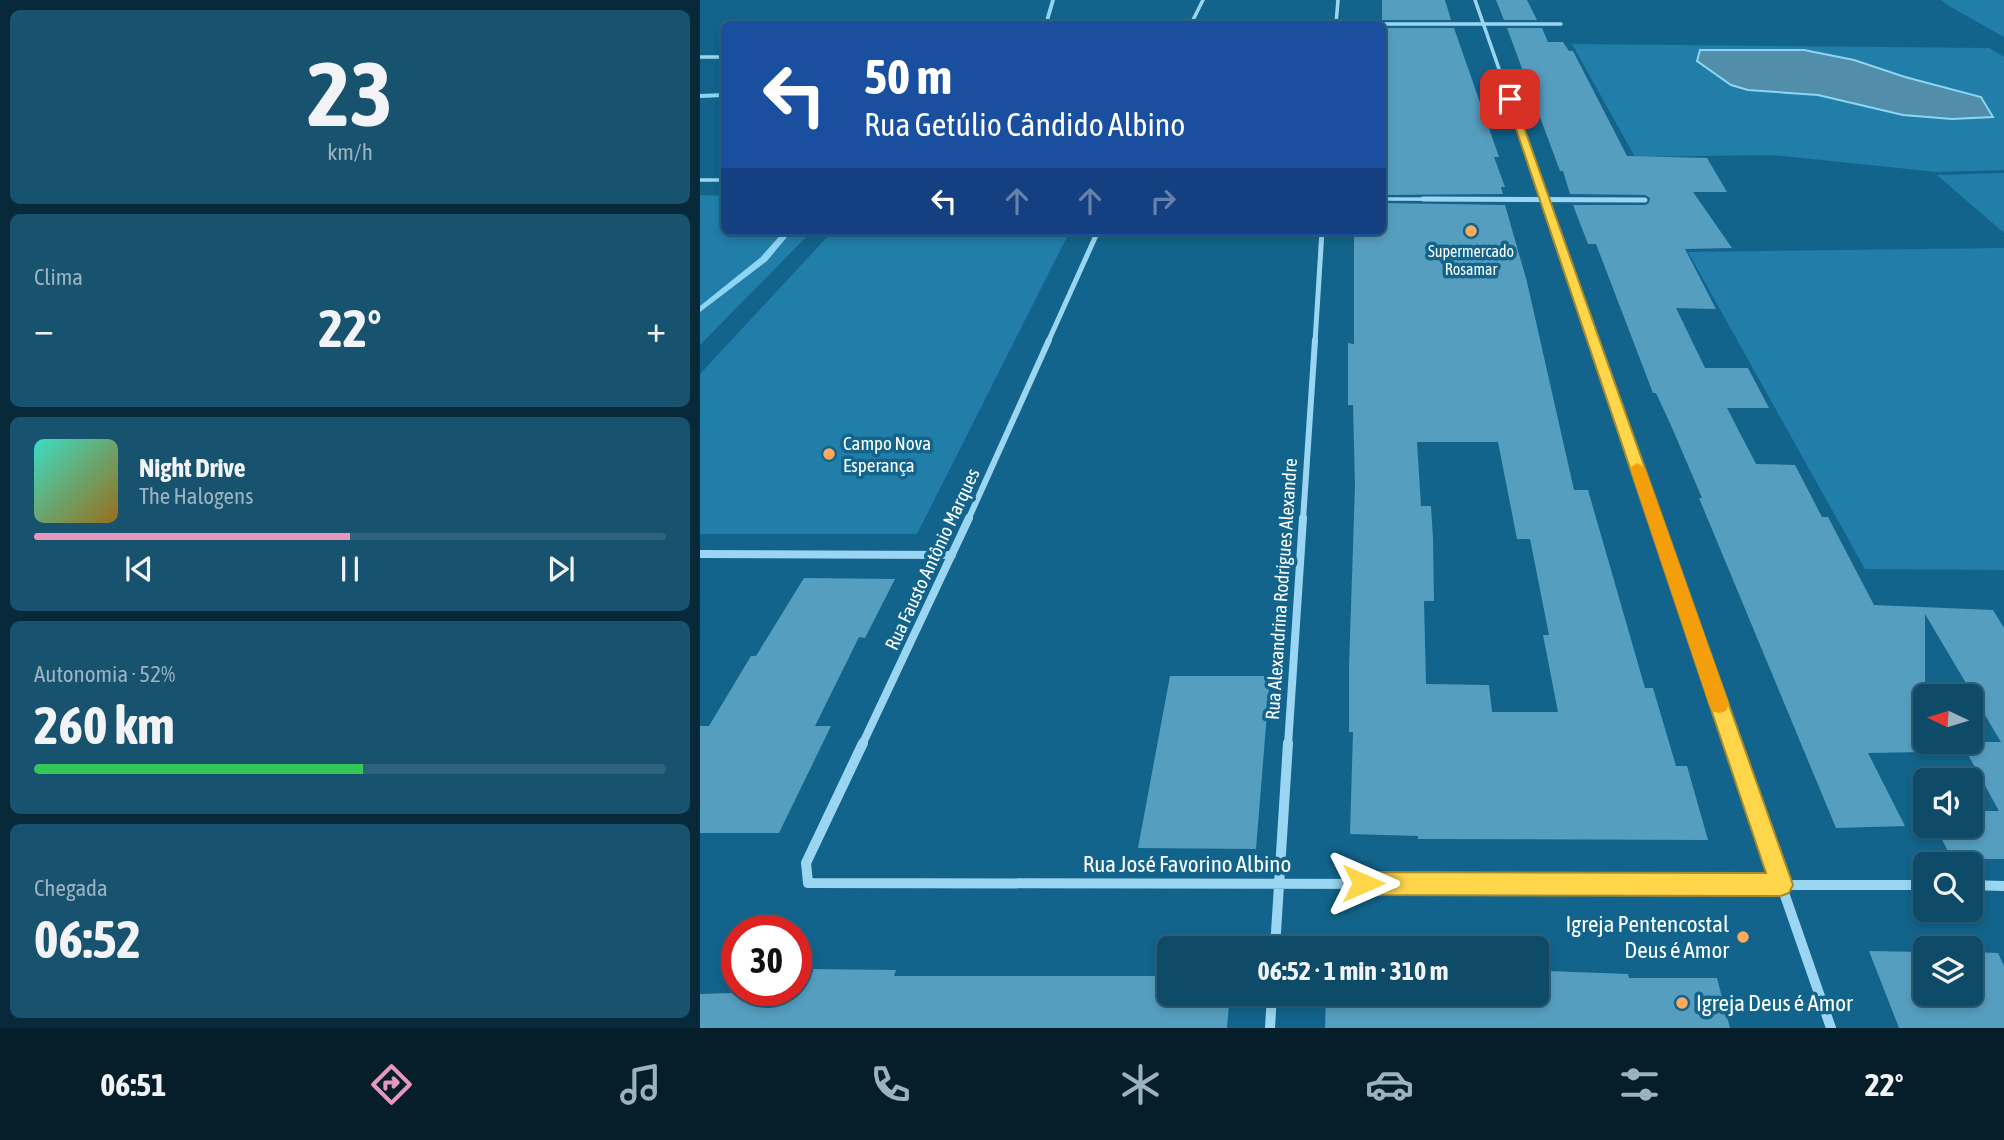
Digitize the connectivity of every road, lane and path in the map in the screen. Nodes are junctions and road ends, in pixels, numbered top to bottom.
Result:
1 (1203, 0) edge
2 (1338, 0) edge
3 (1475, 0) edge
4 (1192, 21) edge
5 (1336, 21) edge
6 (1386, 24) edge
7 (1484, 24) junction
8 (1560, 24) dead end
9 (700, 57) edge
10 (721, 57) edge
11 (700, 180) edge
12 (721, 180) edge
13 (1386, 199) edge
14 (1545, 200) junction
15 (1645, 200) dead end
16 (1096, 235) edge
17 (1322, 235) edge
18 (700, 554) edge
19 (952, 555) junction
20 (1280, 883) junction
21 (827, 885) joint
22 (1781, 885) junction
23 (1913, 885) edge
24 (1983, 886) edge
25 (2004, 886) edge
26 (1276, 936) edge
27 (1271, 1006) edge
28 (1270, 1028) edge
29 (1831, 1028) edge

1 - 4 street
2 - 5 street
3 - 7 street
6 - 7 street
7 - 8 street
7 - 14 street
9 - 10 street
11 - 12 street
13 - 14 street
14 - 15 street
14 - 22 street
16 - 19 street, Rua Fausto Antônio Marques
17 - 20 street, Rua Alexandrina Rodrigues Alexandre
18 - 19 street
19 - 21 street, Rua Fausto Antônio Marques
20 - 21 street, Rua José Favorino Albino
20 - 22 street, Rua José Favorino Albino
20 - 26 street, Rua Alexandrina Rodrigues Alexandre
22 - 23 street, Rua José Favorino Albino
22 - 29 street
24 - 25 street
27 - 28 street

